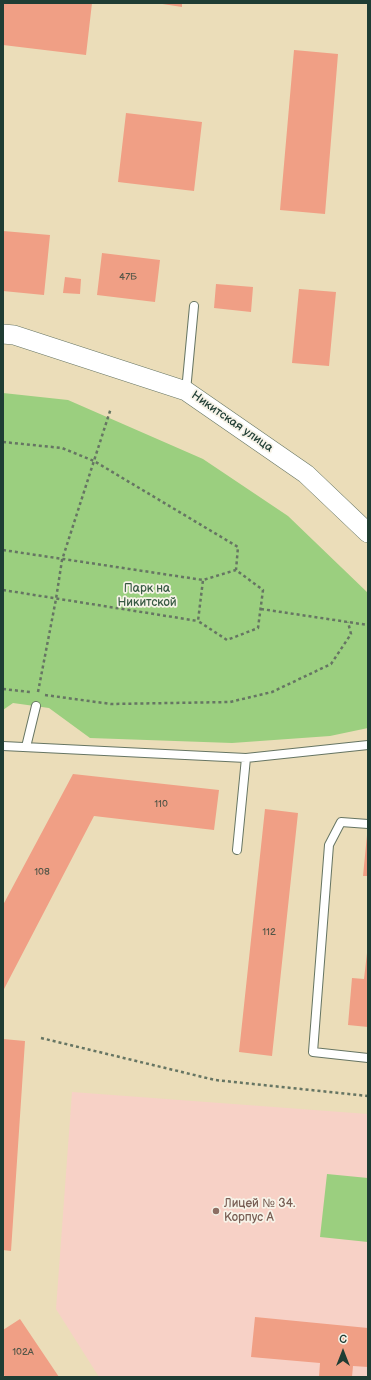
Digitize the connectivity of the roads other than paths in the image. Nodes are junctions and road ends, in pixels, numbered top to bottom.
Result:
1 (194, 306) dead end
2 (3, 334) edge
3 (186, 391) junction
4 (368, 533) edge
5 (36, 706) dead end
6 (368, 745) edge
7 (3, 746) edge
8 (26, 747) junction
9 (246, 758) junction
10 (368, 824) edge
11 (237, 850) dead end
12 (368, 1058) edge

1 - 3 lane
2 - 3 street, Никитская улица
3 - 4 street, Никитская улица
5 - 8 lane
6 - 9 lane
7 - 8 lane
8 - 9 lane
9 - 11 lane
10 - 12 lane

